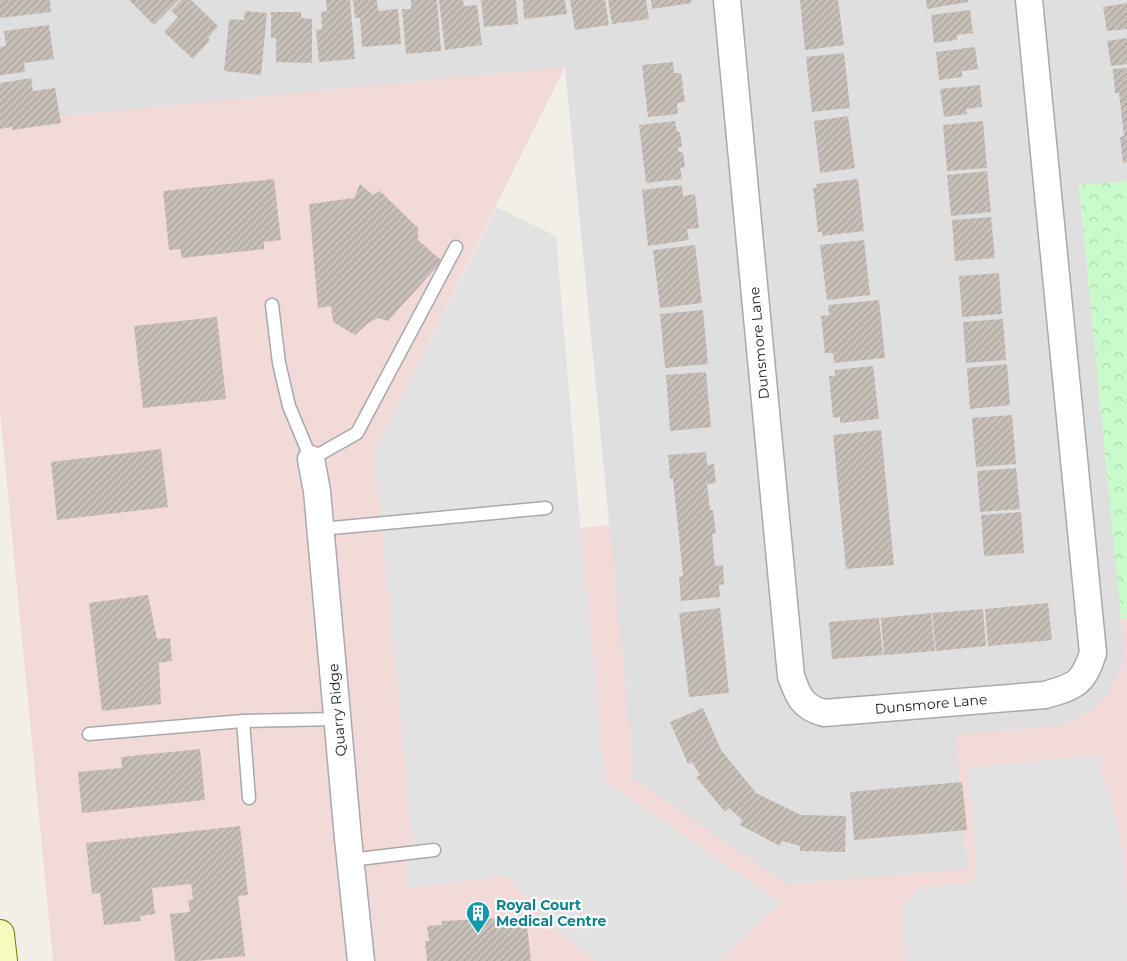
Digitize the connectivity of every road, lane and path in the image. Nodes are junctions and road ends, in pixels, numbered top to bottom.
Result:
1 (726, 0) edge
2 (1029, 0) edge
3 (456, 247) dead end
4 (272, 306) dead end
5 (311, 459) junction
6 (546, 508) dead end
7 (321, 529) junction
8 (337, 719) junction
9 (243, 721) junction
10 (89, 734) dead end
11 (249, 798) dead end
12 (434, 850) dead end
13 (350, 860) junction
14 (0, 934) edge
15 (3, 961) edge
16 (361, 961) edge

1 - 2 street, Dunsmore Lane
3 - 5 lane
4 - 5 lane
5 - 7 street, Quarry Ridge
6 - 7 lane
7 - 8 street, Quarry Ridge
8 - 9 lane
8 - 13 street, Quarry Ridge
9 - 10 lane
9 - 11 lane
12 - 13 lane
13 - 16 street, Quarry Ridge
14 - 15 main road

